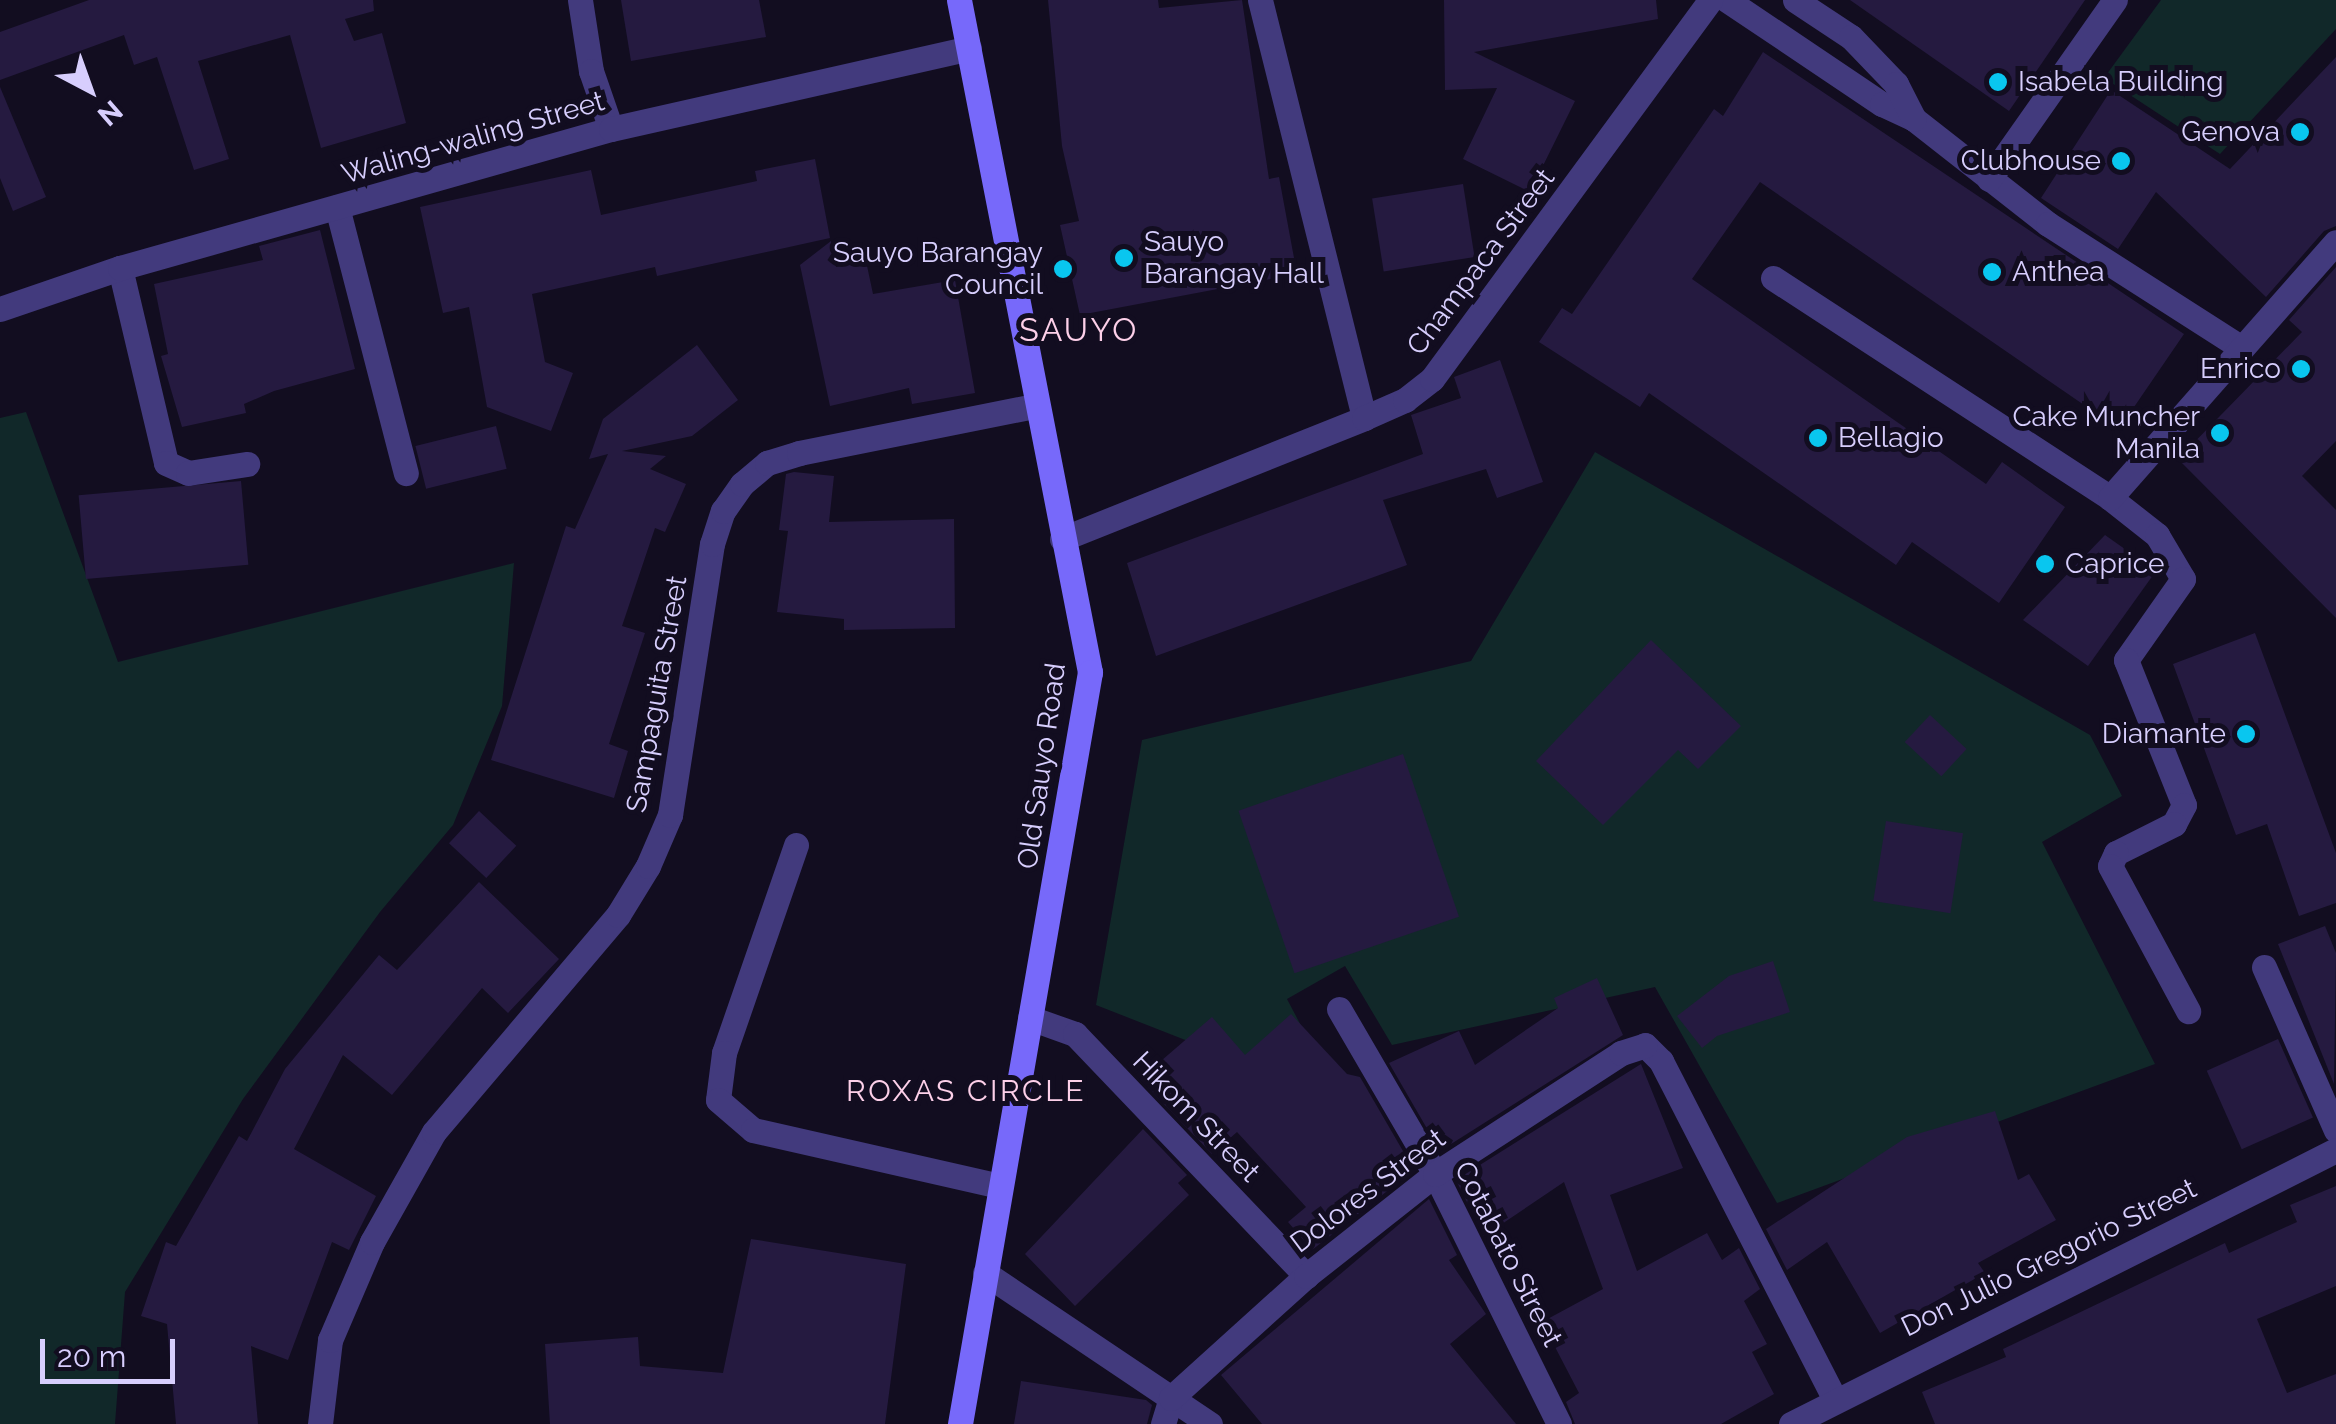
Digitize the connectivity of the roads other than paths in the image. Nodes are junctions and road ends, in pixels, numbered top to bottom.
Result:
1 (580, 0) edge
2 (959, 0) edge
3 (1260, 0) edge
4 (1710, 0) edge
5 (1727, 0) edge
6 (1795, 0) edge
7 (2115, 0) edge
8 (968, 48) junction
9 (1914, 119) junction
10 (611, 130) junction
11 (1989, 179) junction
12 (337, 207) junction
13 (2336, 242) edge
14 (120, 268) junction
15 (1773, 278) dead end
16 (0, 309) edge
17 (2242, 348) junction
18 (1034, 406) junction
19 (1364, 418) junction
20 (246, 464) dead end
21 (406, 473) dead end
22 (2110, 498) junction
23 (1062, 539) junction
24 (796, 845) dead end
25 (2264, 967) dead end
26 (1338, 1008) dead end
27 (2188, 1011) dead end
28 (1030, 1018) junction
29 (2336, 1130) edge
30 (2336, 1150) edge
31 (1436, 1174) junction
32 (1000, 1186) junction
33 (984, 1273) junction
34 (1306, 1276) junction
35 (1834, 1397) junction
36 (1171, 1398) junction
37 (320, 1424) edge
38 (960, 1424) edge
39 (1163, 1424) edge
40 (1210, 1424) edge
41 (1560, 1424) edge
42 (1791, 1424) edge

1 - 10 street
2 - 8 main road, Old Sauyo Road
3 - 19 street
4 - 19 street, Champaca Street
5 - 9 street
6 - 9 street
7 - 11 street
8 - 10 street, Waling-waling Street
8 - 18 main road, Old Sauyo Road
9 - 11 street
10 - 12 street, Waling-waling Street
11 - 17 street
12 - 14 street, Waling-waling Street
12 - 21 street
13 - 17 street
14 - 16 street, Waling-waling Street
14 - 20 street
15 - 22 street
17 - 22 street
18 - 23 main road, Old Sauyo Road
18 - 37 street, Sampaguita Street
19 - 23 street, Champaca Street
22 - 27 street
23 - 28 main road, Old Sauyo Road
24 - 32 street
25 - 29 street
26 - 31 street, Cotabato Street
28 - 32 main road, Old Sauyo Road
28 - 34 street, Hikom Street
30 - 35 street, Don Julio Gregorio Street
31 - 34 street, Dolores Street
31 - 35 street, Dolores Street
31 - 41 street, Cotabato Street
32 - 33 main road, Old Sauyo Road
33 - 36 street
33 - 38 main road, Old Sauyo Road
34 - 36 street, Dolores Street
35 - 42 street, Don Julio Gregorio Street
36 - 39 street
36 - 40 street

